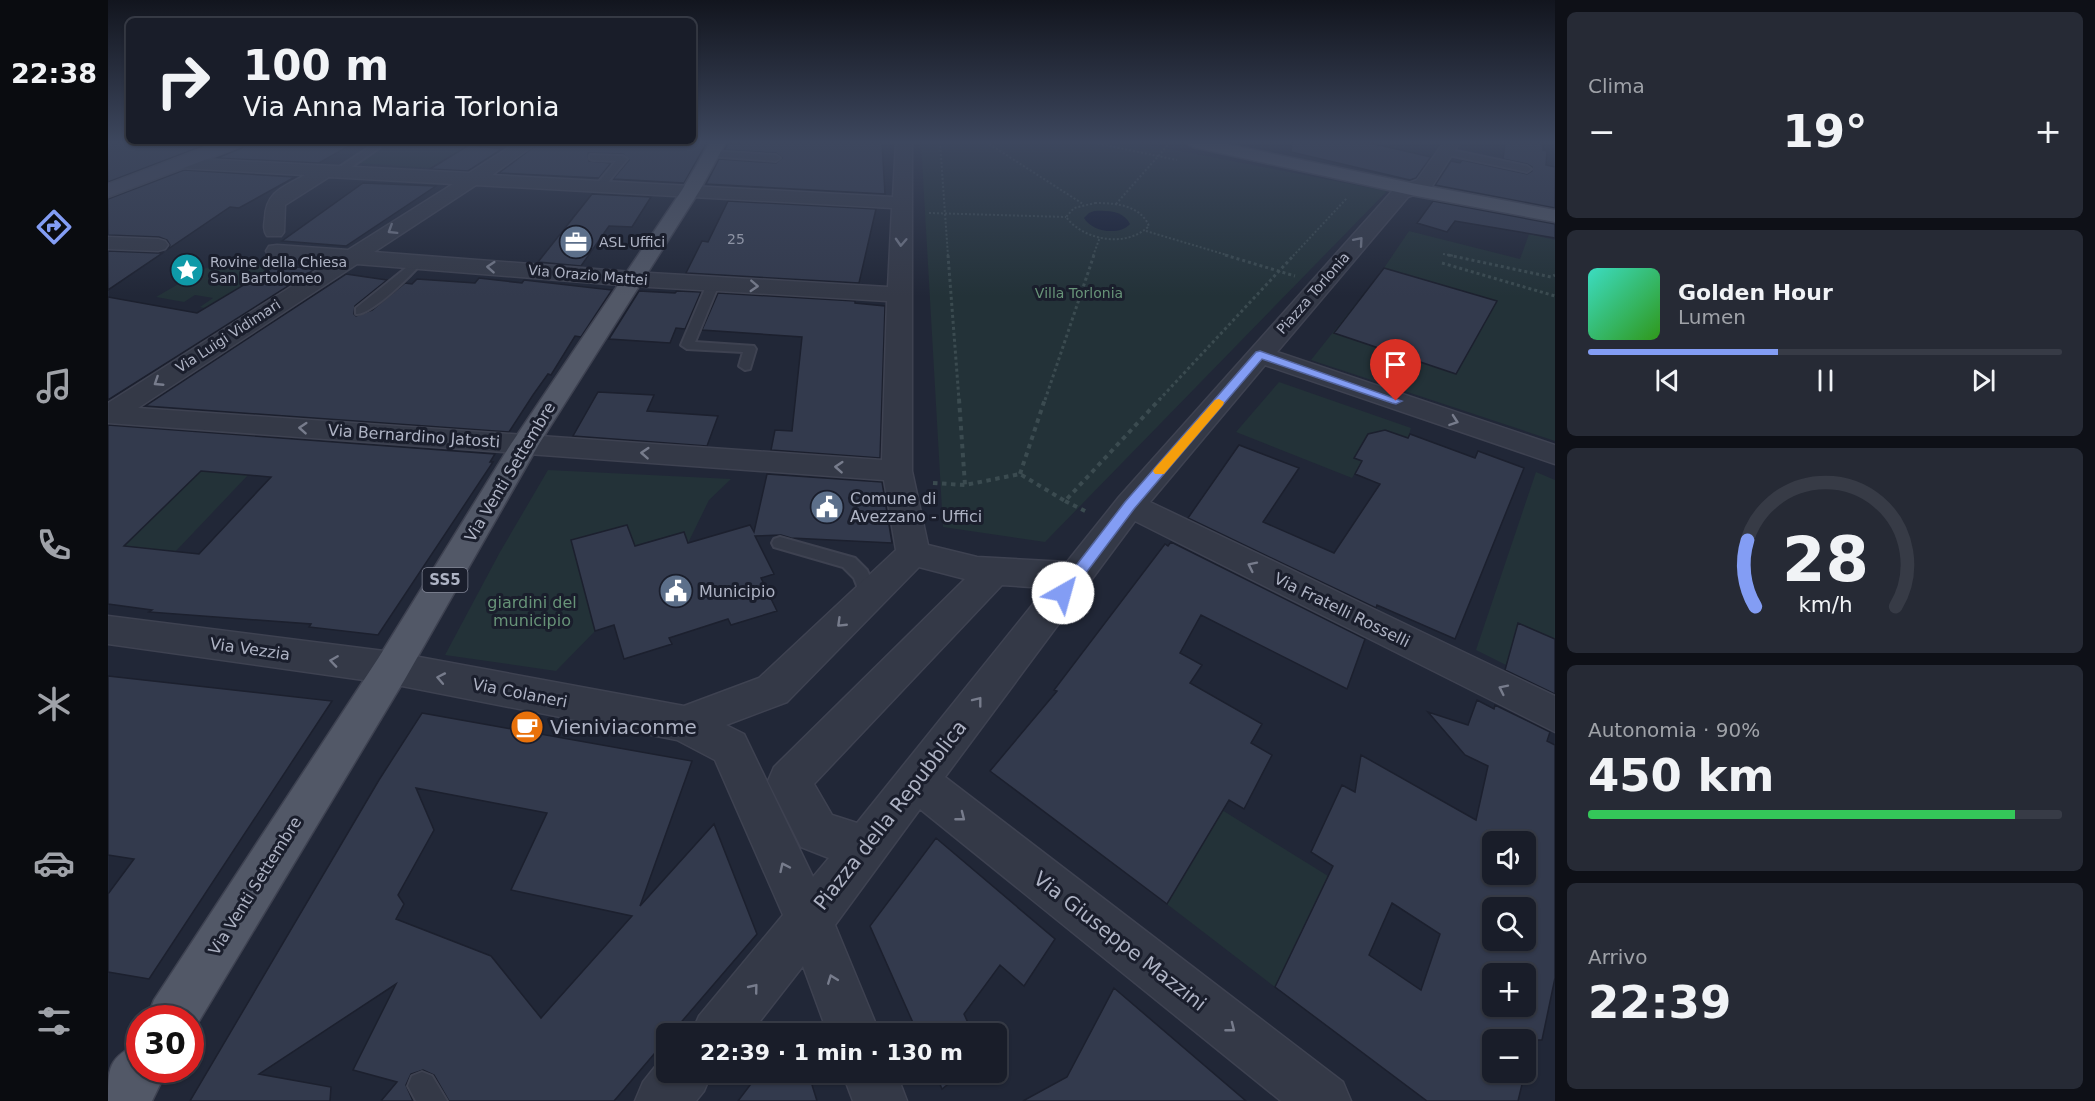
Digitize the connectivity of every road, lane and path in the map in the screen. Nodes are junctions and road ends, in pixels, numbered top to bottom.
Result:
1 (289, 193) edge
2 (449, 193) edge
3 (689, 193) edge
4 (731, 193) edge
5 (903, 193) edge
6 (944, 193) edge
7 (1066, 193) edge
8 (1125, 193) edge
9 (1401, 193) edge
10 (1435, 193) edge
11 (1350, 195) dead end
12 (1083, 204) junction
13 (1115, 205) junction
14 (903, 208) junction
15 (945, 213) junction
16 (1555, 216) edge
17 (1066, 217) junction
18 (1146, 231) junction
19 (1100, 237) junction
20 (108, 243) edge
21 (158, 245) dead end
22 (1443, 254) dead end
23 (350, 256) junction
24 (417, 262) junction
25 (1442, 263) dead end
26 (1279, 271) junction
27 (1555, 275) edge
28 (633, 279) junction
29 (713, 284) junction
30 (1321, 284) junction
31 (899, 295) junction
32 (1555, 296) edge
33 (360, 311) dead end
34 (1260, 355) junction
35 (745, 366) dead end
36 (109, 414) edge
37 (525, 444) junction
38 (1555, 455) edge
39 (897, 471) junction
40 (1020, 474) junction
41 (1130, 506) junction
42 (780, 543) dead end
43 (914, 553) junction
44 (994, 572) junction
45 (1077, 575) junction
46 (869, 596) junction
47 (109, 632) edge
48 (392, 668) junction
49 (1555, 715) edge
50 (684, 724) junction
51 (730, 747) junction
52 (916, 780) junction
53 (789, 781) junction
54 (865, 848) junction
55 (809, 920) junction
56 (180, 1005) edge
57 (726, 1023) edge
58 (850, 1023) edge
59 (132, 1083) edge
60 (676, 1083) edge
61 (873, 1083) edge
62 (121, 1101) edge
63 (662, 1101) edge
64 (880, 1101) edge
65 (1324, 1101) edge

1 - 23 street, Via Orazio Mattei
2 -> 23 street, Via Luigi Vidimari
3 - 28 main road, Via Venti Settembre / SS5
4 - 14 street
5 - 14 street
6 - 15 path
7 - 12 path
8 - 13 path
30 -> 9 street, Piazza Torlonia
10 - 16 main road
11 - 26 path
12 - 13 path
12 - 17 path
13 - 18 path
14 - 15 path
14 -> 31 street
15 - 17 path
15 - 40 path
17 - 19 path
18 - 19 path
18 - 26 path
19 - 40 path
20 - 21 street
22 - 27 path
23 - 24 street, Via Orazio Mattei
23 -> 36 street, Via Luigi Vidimari
28 -> 24 street, Via Orazio Mattei
24 - 33 lane
25 - 32 path
26 - 30 path
26 - 40 path
28 - 29 street, Via Orazio Mattei
28 - 37 main road, Via Venti Settembre / SS5
29 -> 31 street, Via Orazio Mattei
29 - 35 lane
30 - 34 street, Piazza Torlonia
31 - 39 street
34 -> 38 street
34 - 41 street, Piazza Torlonia
37 -> 36 street, Via Bernardino Jatosti
39 -> 37 street, Via Bernardino Jatosti
37 - 48 main road, Via Venti Settembre / SS5
39 - 43 street
41 - 45 street, Piazza Torlonia
49 -> 41 street, Via Fratelli Rosselli
42 - 46 lane
43 - 44 street
43 - 46 street
44 - 45 street
44 - 53 street
52 -> 45 street, Piazza della Repubblica
46 -> 50 street
48 -> 47 street, Via Vezzia
50 -> 48 street, Via Colaneri
48 - 56 main road, Via Venti Settembre / SS5
50 - 51 street
51 - 53 street
55 -> 51 street, Piazza della Repubblica
52 - 54 street, Piazza della Repubblica
52 -> 65 street, Via Giuseppe Mazzini
53 - 54 street
54 - 55 street, Piazza della Repubblica
57 -> 55 street
58 -> 55 street
59 - 62 main road
60 - 63 street
61 - 64 street

